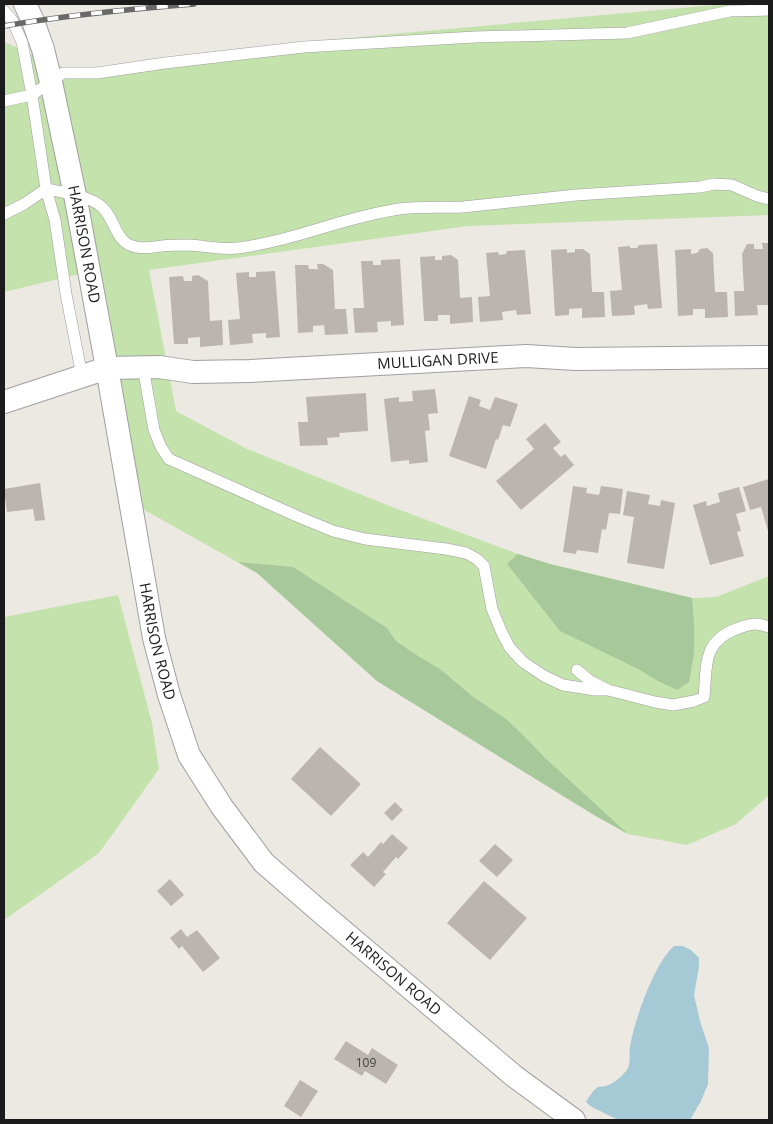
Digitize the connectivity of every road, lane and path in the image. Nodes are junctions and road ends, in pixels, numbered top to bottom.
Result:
1 (25, 4) edge
2 (769, 10) edge
3 (4, 11) edge
4 (51, 82) junction
5 (32, 96) junction
6 (4, 101) edge
7 (46, 189) junction
8 (75, 195) junction
9 (769, 199) edge
10 (4, 214) edge
11 (769, 357) edge
12 (143, 367) junction
13 (107, 368) junction
14 (82, 376) junction
15 (4, 402) edge
16 (769, 627) edge
17 (577, 670) dead end
18 (608, 690) junction
19 (574, 1120) edge

1 - 4 street, HARRISON ROAD
2 - 4 lane
3 - 5 lane
4 - 5 lane
4 - 8 street, HARRISON ROAD
5 - 6 lane
5 - 7 lane
7 - 8 lane
7 - 10 lane
7 - 14 lane
8 - 9 lane
8 - 13 street, HARRISON ROAD
11 - 12 street, MULLIGAN DRIVE
12 - 13 street, MULLIGAN DRIVE
12 - 18 lane
13 - 14 street, MULLIGAN DRIVE
13 - 19 street, HARRISON ROAD
14 - 15 street, MULLIGAN DRIVE
16 - 18 lane
17 - 18 lane

